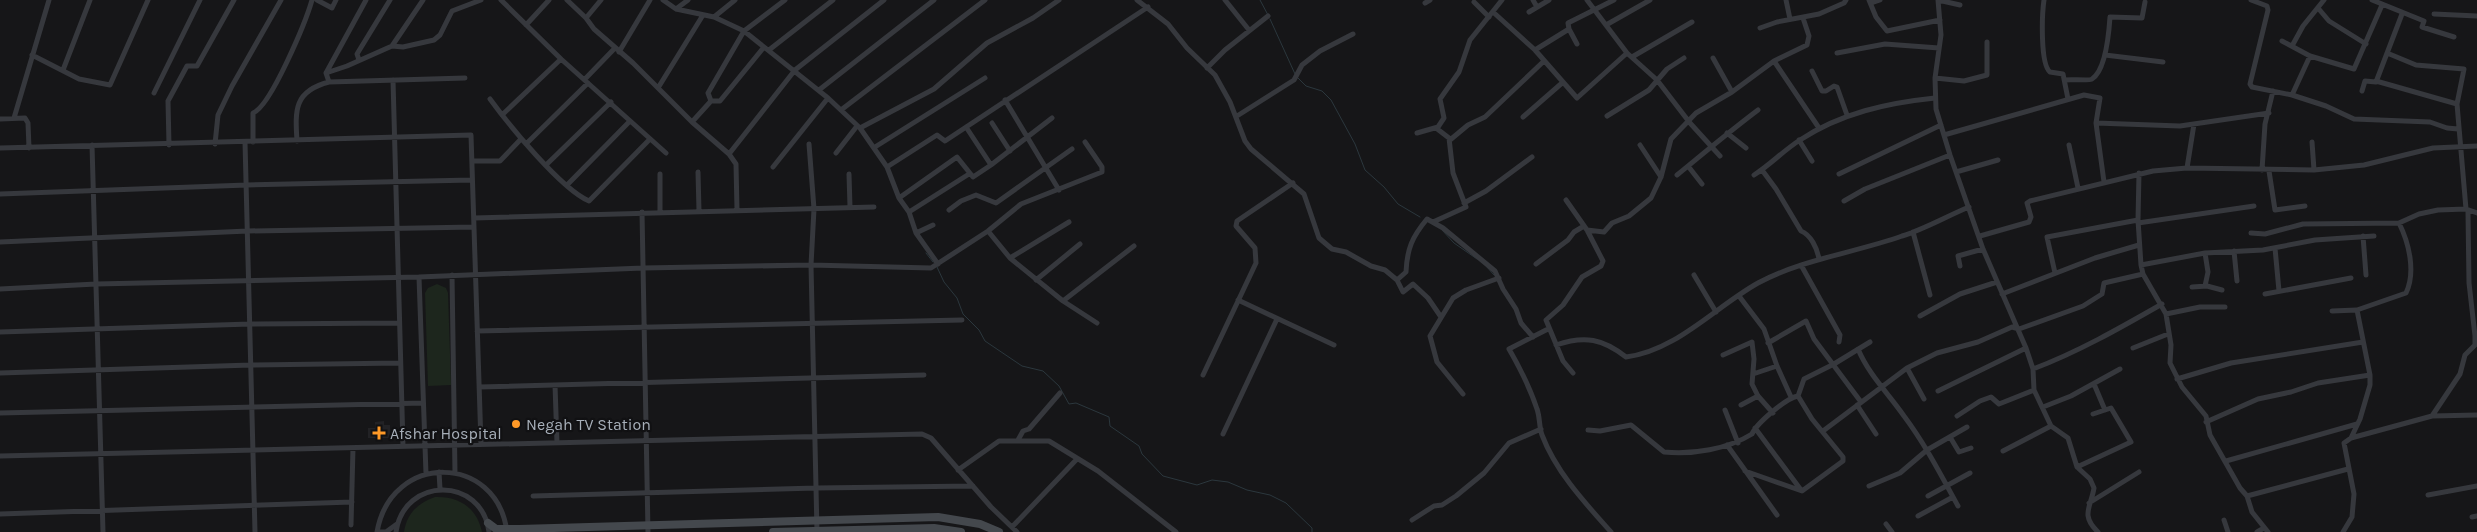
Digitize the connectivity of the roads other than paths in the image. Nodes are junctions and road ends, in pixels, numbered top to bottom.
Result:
1 (49, 0) edge
2 (90, 0) edge
3 (148, 0) edge
4 (200, 0) edge
5 (234, 0) edge
6 (281, 0) edge
7 (312, 0) edge
8 (317, 0) edge
9 (336, 0) edge
10 (366, 0) edge
11 (390, 0) edge
12 (423, 0) edge
13 (481, 0) edge
14 (500, 0) edge
15 (548, 0) edge
16 (567, 0) edge
17 (601, 0) edge
18 (650, 0) edge
19 (663, 0) edge
20 (688, 0) edge
21 (736, 0) edge
22 (785, 0) edge
23 (833, 0) edge
24 (884, 0) edge
25 (934, 0) edge
26 (985, 0) edge
27 (1059, 0) edge
28 (1137, 0) edge
29 (1225, 0) edge
30 (1430, 0) edge
31 (1502, 0) edge
32 (1533, 0) edge
33 (1549, 0) edge
34 (1587, 0) edge
35 (1614, 0) edge
36 (1650, 0) edge
37 (1786, 0) edge
38 (1846, 0) edge
39 (1880, 0) edge
40 (2044, 0) edge
41 (2251, 0) edge
42 (2324, 0) edge
43 (2372, 0) edge
44 (1870, 1) edge
45 (1474, 2) dead end
46 (2145, 2) dead end
47 (1425, 3) dead end
48 (1146, 4) edge
49 (1960, 5) dead end
50 (2382, 5) junction
51 (1537, 7) junction
52 (2318, 8) junction
53 (676, 9) junction
54 (1595, 11) junction
55 (1528, 12) dead end
56 (2402, 14) junction
57 (2434, 14) dead end
58 (703, 15) junction
59 (1491, 15) junction
60 (1268, 16) dead end
61 (2477, 16) edge
62 (714, 17) junction
63 (586, 18) junction
64 (1803, 18) junction
65 (1790, 19) junction
66 (1940, 20) junction
67 (1692, 22) dead end
68 (526, 25) junction
69 (1606, 25) junction
70 (1760, 28) dead end
71 (1569, 29) junction
72 (1249, 30) junction
73 (744, 31) junction
74 (1353, 34) dead end
75 (2454, 37) dead end
76 (2282, 41) dead end
77 (1987, 42) dead end
78 (1578, 44) dead end
79 (2366, 44) junction
80 (392, 46) junction
81 (2292, 46) junction
82 (1938, 48) junction
83 (766, 49) junction
84 (617, 50) junction
85 (1535, 50) junction
86 (1837, 53) dead end
87 (2387, 53) junction
88 (1630, 55) junction
89 (2105, 55) junction
90 (32, 56) junction
91 (2310, 56) junction
92 (1684, 58) dead end
93 (1713, 58) dead end
94 (561, 59) junction
95 (358, 60) junction
96 (1544, 61) junction
97 (1774, 61) junction
98 (2163, 62) dead end
99 (1207, 68) junction
100 (63, 70) junction
101 (794, 70) junction
102 (1812, 71) dead end
103 (326, 73) junction
104 (465, 78) dead end
105 (985, 78) dead end
106 (1935, 78) junction
107 (393, 80) junction
108 (1657, 80) junction
109 (2065, 80) junction
110 (587, 81) junction
111 (2376, 81) junction
112 (329, 82) junction
113 (1562, 83) junction
114 (658, 88) junction
115 (819, 90) junction
116 (2362, 90) dead end
117 (2273, 91) junction
118 (1732, 92) junction
119 (154, 93) dead end
120 (2292, 95) junction
121 (828, 98) junction
122 (1935, 98) junction
123 (490, 99) dead end
124 (1005, 100) junction
125 (2068, 100) junction
126 (711, 101) junction
127 (611, 102) junction
128 (2457, 104) junction
129 (841, 110) junction
130 (1758, 110) dead end
131 (2269, 113) junction
132 (1847, 115) junction
133 (502, 116) junction
134 (1237, 116) junction
135 (1607, 116) dead end
136 (1523, 117) dead end
137 (14, 118) junction
138 (1052, 118) dead end
139 (0, 120) edge
140 (630, 121) junction
141 (1690, 121) junction
142 (692, 122) junction
143 (992, 123) dead end
144 (2096, 123) junction
145 (2194, 124) junction
146 (1940, 125) junction
147 (859, 127) junction
148 (966, 127) junction
149 (1436, 128) junction
150 (1819, 128) junction
151 (2458, 129) junction
152 (1417, 133) dead end
153 (1727, 133) junction
154 (1944, 135) junction
155 (394, 138) junction
156 (1027, 138) junction
157 (521, 139) junction
158 (650, 139) junction
159 (1450, 140) junction
160 (1799, 140) junction
161 (297, 141) junction
162 (245, 142) junction
163 (253, 142) junction
164 (1085, 142) dead end
165 (2312, 142) dead end
166 (215, 144) junction
167 (526, 144) junction
168 (809, 144) dead end
169 (92, 145) junction
170 (168, 145) junction
171 (1640, 145) dead end
172 (2069, 145) dead end
173 (2462, 146) junction
174 (2477, 146) edge
175 (875, 147) junction
176 (1713, 147) junction
177 (0, 148) edge
178 (29, 148) junction
179 (1746, 148) dead end
180 (1072, 149) dead end
181 (1010, 151) junction
182 (666, 153) dead end
183 (836, 153) dead end
184 (729, 154) junction
185 (1950, 155) junction
186 (1720, 156) dead end
187 (1532, 157) dead end
188 (1998, 160) dead end
189 (472, 161) junction
190 (1812, 161) dead end
191 (991, 164) junction
192 (546, 165) junction
193 (1688, 166) junction
194 (773, 167) dead end
195 (887, 167) junction
196 (1045, 167) junction
197 (2188, 168) junction
198 (1762, 170) junction
199 (2262, 170) junction
200 (2314, 170) junction
201 (2269, 171) junction
202 (698, 172) dead end
203 (1956, 172) junction
204 (660, 174) dead end
205 (849, 174) dead end
206 (970, 174) junction
207 (1839, 174) dead end
208 (2139, 174) junction
209 (1677, 175) dead end
210 (1754, 175) dead end
211 (1661, 177) junction
212 (472, 180) junction
213 (397, 182) junction
214 (2104, 182) junction
215 (1292, 183) junction
216 (568, 184) junction
217 (1702, 184) dead end
218 (247, 185) junction
219 (2078, 188) junction
220 (93, 190) junction
221 (1059, 190) junction
222 (0, 194) edge
223 (899, 198) junction
224 (1566, 200) dead end
225 (1844, 201) dead end
226 (1464, 202) junction
227 (2254, 206) dead end
228 (2305, 206) dead end
229 (850, 207) junction
230 (874, 207) dead end
231 (1969, 207) junction
232 (814, 209) junction
233 (737, 210) junction
234 (949, 210) dead end
235 (2467, 210) junction
236 (699, 211) junction
237 (642, 212) junction
238 (660, 212) junction
239 (909, 212) junction
240 (2477, 214) edge
241 (474, 218) junction
242 (2138, 221) junction
243 (1069, 222) dead end
244 (1432, 222) junction
245 (2399, 223) junction
246 (934, 225) dead end
247 (474, 227) junction
248 (1585, 228) junction
249 (397, 229) junction
250 (248, 231) junction
251 (988, 232) junction
252 (1913, 232) junction
253 (916, 233) junction
254 (2251, 233) dead end
255 (1980, 236) junction
256 (2363, 236) junction
257 (2374, 236) dead end
258 (94, 238) junction
259 (0, 242) edge
260 (1080, 244) dead end
261 (2139, 245) junction
262 (1134, 246) dead end
263 (2275, 248) junction
264 (1983, 249) junction
265 (2234, 251) junction
266 (2205, 253) junction
267 (1010, 258) junction
268 (1819, 259) junction
269 (938, 264) junction
270 (1536, 264) dead end
271 (811, 265) junction
272 (1801, 265) junction
273 (2141, 265) junction
274 (1960, 266) dead end
275 (643, 268) junction
276 (2055, 273) junction
277 (2143, 274) junction
278 (475, 275) junction
279 (1694, 275) dead end
280 (2366, 275) dead end
281 (452, 276) junction
282 (397, 277) junction
283 (419, 277) junction
284 (1499, 278) junction
285 (2351, 278) dead end
286 (249, 280) junction
287 (1036, 280) junction
288 (1397, 280) junction
289 (2237, 281) dead end
290 (1997, 282) junction
291 (96, 284) junction
292 (2205, 286) junction
293 (2192, 287) dead end
294 (0, 289) edge
295 (2222, 290) dead end
296 (2279, 291) junction
297 (2002, 294) junction
298 (2265, 294) dead end
299 (1930, 295) dead end
300 (1739, 296) junction
301 (1238, 300) junction
302 (1063, 301) junction
303 (2162, 304) junction
304 (2225, 306) dead end
305 (2357, 310) junction
306 (2332, 311) dead end
307 (1716, 312) junction
308 (2166, 314) junction
309 (1920, 316) dead end
310 (1441, 317) junction
311 (1277, 319) junction
312 (962, 320) dead end
313 (399, 323) junction
314 (1097, 323) dead end
315 (250, 324) junction
316 (813, 324) junction
317 (97, 328) junction
318 (644, 328) junction
319 (1548, 329) junction
320 (2019, 329) junction
321 (477, 331) junction
322 (0, 332) edge
323 (2168, 334) junction
324 (2476, 336) edge
325 (1533, 337) junction
326 (1839, 342) dead end
327 (1870, 342) dead end
328 (2363, 342) junction
329 (1768, 343) junction
330 (1334, 345) dead end
331 (1556, 345) junction
332 (2026, 348) junction
333 (2133, 348) dead end
334 (1858, 349) junction
335 (1723, 355) dead end
336 (400, 363) junction
337 (1834, 364) junction
338 (251, 365) junction
339 (1777, 366) junction
340 (1907, 368) junction
341 (98, 369) junction
342 (2033, 369) junction
343 (2120, 369) dead end
344 (0, 373) edge
345 (1573, 373) dead end
346 (1753, 374) junction
347 (924, 375) dead end
348 (1203, 375) dead end
349 (2370, 375) junction
350 (814, 378) junction
351 (2177, 379) junction
352 (645, 382) junction
353 (555, 384) junction
354 (2094, 384) junction
355 (479, 386) junction
356 (1882, 388) junction
357 (2034, 390) junction
358 (1938, 391) dead end
359 (1060, 393) dead end
360 (1462, 394) dead end
361 (1758, 396) junction
362 (1798, 396) junction
363 (1791, 398) junction
364 (1924, 398) dead end
365 (423, 403) junction
366 (401, 404) junction
367 (1859, 404) junction
368 (1741, 405) dead end
369 (252, 406) junction
370 (2043, 407) junction
371 (99, 410) junction
372 (1725, 410) dead end
373 (2104, 410) junction
374 (0, 413) edge
375 (1774, 413) junction
376 (2093, 414) dead end
377 (2477, 415) edge
378 (1957, 416) dead end
379 (2432, 416) junction
380 (2206, 422) junction
381 (2357, 424) junction
382 (2051, 426) junction
383 (1968, 427) dead end
384 (1755, 428) junction
385 (1541, 429) junction
386 (1588, 430) dead end
387 (1824, 431) junction
388 (1223, 434) dead end
389 (1876, 434) dead end
390 (815, 436) junction
391 (1950, 436) junction
392 (2351, 438) junction
393 (646, 440) junction
394 (1018, 440) junction
395 (557, 442) junction
396 (1738, 443) junction
397 (481, 444) junction
398 (454, 445) junction
399 (1727, 445) junction
400 (402, 446) junction
401 (425, 446) junction
402 (353, 448) junction
403 (1971, 448) dead end
404 (253, 450) junction
405 (1927, 450) junction
406 (2003, 450) dead end
407 (101, 454) junction
408 (0, 456) edge
409 (1077, 459) junction
410 (2226, 461) junction
411 (2077, 467) junction
412 (2348, 469) junction
413 (958, 470) junction
414 (439, 472) junction
415 (1745, 472) junction
416 (1970, 472) dead end
417 (2139, 472) dead end
418 (426, 474) junction
419 (455, 474) junction
420 (1947, 485) junction
421 (973, 486) junction
422 (1869, 486) dead end
423 (2477, 486) edge
424 (816, 488) junction
425 (440, 489) junction
426 (1802, 491) junction
427 (646, 494) junction
428 (2428, 495) dead end
429 (533, 496) dead end
430 (1928, 496) dead end
431 (2247, 496) junction
432 (1953, 497) junction
433 (352, 502) junction
434 (2088, 503) junction
435 (255, 505) junction
436 (1958, 506) dead end
437 (102, 512) junction
438 (0, 514) edge
439 (1777, 515) dead end
440 (1918, 516) dead end
441 (817, 520) junction
442 (1412, 520) dead end
443 (2224, 520) dead end
444 (488, 523) junction
445 (398, 524) junction
446 (1886, 524) dead end
447 (351, 525) dead end
448 (1012, 527) junction
449 (647, 529) edge
450 (507, 530) edge
451 (2266, 530) edge
452 (817, 531) edge
453 (103, 532) edge
454 (256, 532) edge
455 (378, 532) edge
456 (396, 532) edge
457 (489, 532) edge
458 (773, 532) edge
459 (961, 532) edge
460 (999, 532) edge
461 (1017, 532) edge
462 (1176, 532) edge
463 (1611, 532) edge
464 (1892, 532) edge
465 (2098, 532) edge
466 (2228, 532) edge
467 (2257, 532) edge
468 (2344, 532) edge

1 - 90 street
2 - 100 street
3 - 100 street
4 - 119 street
5 - 170 street
6 - 166 street
7 - 163 street
8 - 9 street
10 - 103 street
11 - 95 street
12 - 80 street
13 - 80 street
14 - 68 street
15 - 68 street
16 - 63 street
17 - 63 street
18 - 84 street
19 - 53 street
20 - 53 street
21 - 62 street
22 - 73 street
23 - 83 street
24 - 101 street
25 - 115 street
26 - 129 street
27 - 147 street
28 - 48 street
29 - 72 street
30 - 47 street
31 - 59 street
32 - 51 street
33 - 51 street
34 - 54 street
35 - 54 street
36 - 69 street
37 - 65 street
38 - 64 street
39 - 44 street
40 - 109 street
41 - 117 street
42 - 52 street
43 - 50 street
44 - 66 street
45 - 59 street
46 - 89 street
48 - 99 street
48 - 124 street
49 - 66 street
50 - 56 street
50 - 79 street
51 - 55 street
52 - 79 street
52 - 81 street
53 - 58 street
54 - 69 street
54 - 71 street
56 - 75 street
56 - 87 street
57 - 61 street
58 - 62 street
58 - 114 street
59 - 85 street
59 - 149 street
60 - 72 street
62 - 73 street
63 - 84 street
64 - 65 street
64 - 97 street
65 - 70 street
66 - 82 street
67 - 88 street
68 - 94 street
69 - 88 street
71 - 78 street
71 - 85 street
72 - 99 street
73 - 83 street
73 - 126 street
74 - 134 street
76 - 81 street
77 - 106 street
79 - 91 street
80 - 95 street
81 - 91 street
82 - 86 street
82 - 106 street
83 - 101 street
83 - 126 street
84 - 110 street
84 - 114 street
85 - 96 street
87 - 111 street
87 - 128 street
88 - 108 street
88 - 113 street
89 - 98 street
89 - 109 street
90 - 100 street
90 - 137 street
91 - 120 street
92 - 108 street
93 - 118 street
94 - 110 street
94 - 133 street
95 - 103 street
96 - 113 street
96 - 159 street
97 - 118 street
97 - 150 street
99 - 134 street
101 - 115 street
101 - 184 street
102 - 132 street
103 - 112 street
104 - 107 street
105 - 175 street
106 - 122 street
107 - 112 street
107 - 155 street
108 - 135 street
108 - 141 street
109 - 125 street
110 - 127 street
110 - 167 street
111 - 116 street
111 - 128 street
112 - 161 street
113 - 136 street
114 - 142 street
115 - 121 street
117 - 120 street
117 - 131 street
118 - 141 street
120 - 151 street
121 - 129 street
121 - 194 street
122 - 132 street
122 - 146 street
123 - 133 street
124 - 148 street
124 - 156 street
125 - 144 street
125 - 154 street
126 - 142 street
127 - 140 street
127 - 192 street
128 - 151 street
129 - 147 street
130 - 153 street
131 - 145 street
131 - 199 street
132 - 150 street
133 - 157 street
134 - 215 street
137 - 139 street
137 - 178 street
138 - 156 street
140 - 158 street
140 - 216 street
141 - 176 street
141 - 211 street
142 - 184 street
143 - 181 street
144 - 145 street
144 - 214 street
145 - 197 street
146 - 154 street
146 - 207 street
147 - 175 street
147 - 183 street
148 - 191 street
148 - 195 street
149 - 152 street
149 - 159 street
150 - 160 street
151 - 173 street
153 - 176 street
153 - 179 street
154 - 185 street
155 - 161 street
155 - 189 street
155 - 213 street
156 - 181 street
156 - 196 street
157 - 167 street
157 - 189 street
158 - 182 street
158 - 216 street
159 - 226 street
160 - 190 street
160 - 198 street
161 - 163 street
162 - 163 street
162 - 166 street
162 - 218 street
164 - 221 street
165 - 200 street
166 - 170 street
167 - 192 street
168 - 232 street
169 - 170 street
169 - 178 street
169 - 220 street
171 - 211 street
172 - 219 street
173 - 174 street
173 - 200 street
173 - 235 street
175 - 195 street
176 - 186 street
176 - 193 street
177 - 178 street
180 - 196 street
181 - 191 street
184 - 233 street
185 - 203 street
185 - 225 street
187 - 226 street
188 - 203 street
189 - 212 street
191 - 206 street
192 - 216 street
193 - 209 street
193 - 217 street
195 - 223 street
196 - 221 street
196 - 234 street
197 - 199 street
197 - 208 street
198 - 210 street
198 - 268 street
199 - 201 street
200 - 201 street
201 - 228 street
202 - 236 street
203 - 231 street
204 - 238 street
205 - 229 street
206 - 223 street
206 - 239 street
208 - 214 street
208 - 242 street
211 - 248 street
212 - 213 street
212 - 241 street
213 - 218 street
213 - 249 street
214 - 219 street
215 - 288 street
215 - 301 street
218 - 220 street
218 - 250 street
219 - 255 street
220 - 222 street
220 - 258 street
221 - 251 street
223 - 239 street
224 - 248 street
226 - 244 street
227 - 242 street
229 - 230 street
229 - 232 street
231 - 252 street
231 - 255 street
232 - 233 street
232 - 271 street
233 - 236 street
235 - 240 street
235 - 245 street
235 - 324 street
236 - 238 street
237 - 238 street
237 - 241 street
237 - 275 street
239 - 253 street
241 - 247 street
242 - 261 street
242 - 276 street
243 - 267 street
244 - 284 street
244 - 288 street
245 - 254 street
245 - 305 street
246 - 253 street
247 - 249 street
247 - 278 street
248 - 270 street
248 - 319 street
249 - 250 street
249 - 282 street
250 - 258 street
250 - 286 street
251 - 267 street
251 - 269 street
252 - 268 street
252 - 299 street
253 - 269 street
255 - 264 street
256 - 257 street
256 - 263 street
256 - 280 street
258 - 259 street
258 - 291 street
260 - 287 street
261 - 273 street
261 - 276 street
262 - 302 street
263 - 265 street
263 - 296 street
264 - 274 street
264 - 290 street
265 - 266 street
265 - 289 street
266 - 273 street
266 - 292 street
267 - 287 street
268 - 272 street
269 - 271 street
271 - 275 street
271 - 316 street
272 - 300 street
272 - 326 street
273 - 277 street
275 - 278 street
275 - 318 street
276 - 297 street
277 - 303 street
277 - 320 street
278 - 281 street
278 - 321 street
279 - 307 street
281 - 283 street
281 - 398 street
282 - 283 street
282 - 286 street
282 - 313 street
283 - 365 street
284 - 310 street
284 - 325 street
285 - 296 street
286 - 291 street
286 - 315 street
287 - 302 street
288 - 310 street
290 - 297 street
290 - 309 street
291 - 294 street
291 - 317 street
292 - 293 street
292 - 295 street
296 - 298 street
297 - 320 street
300 - 307 street
300 - 329 street
301 - 311 street
301 - 348 street
302 - 314 street
303 - 308 street
303 - 342 street
304 - 308 street
305 - 306 street
305 - 328 street
307 - 331 street
308 - 323 street
310 - 360 street
311 - 330 street
311 - 388 street
312 - 316 street
313 - 315 street
313 - 336 street
315 - 317 street
315 - 338 street
316 - 318 street
316 - 350 street
317 - 322 street
317 - 341 street
318 - 321 street
318 - 352 street
319 - 325 street
319 - 331 street
320 - 332 street
320 - 340 street
321 - 355 street
323 - 333 street
323 - 351 street
324 - 379 street
325 - 385 street
327 - 334 street
328 - 349 street
328 - 351 street
329 - 337 street
329 - 339 street
331 - 345 street
332 - 342 street
332 - 358 street
334 - 337 street
334 - 356 street
335 - 346 street
336 - 338 street
336 - 366 street
337 - 362 street
337 - 367 street
338 - 341 street
338 - 369 street
339 - 346 street
339 - 363 street
340 - 356 street
340 - 364 street
341 - 344 street
341 - 371 street
342 - 357 street
343 - 354 street
346 - 361 street
347 - 350 street
349 - 380 street
349 - 381 street
350 - 352 street
350 - 390 street
351 - 380 street
352 - 353 street
352 - 393 street
353 - 355 street
353 - 395 street
354 - 370 street
354 - 373 street
355 - 397 street
356 - 367 street
356 - 405 street
357 - 370 street
357 - 378 street
359 - 394 street
361 - 368 street
361 - 375 street
362 - 363 street
362 - 387 street
363 - 375 street
365 - 366 street
365 - 401 street
366 - 369 street
366 - 400 street
367 - 387 street
367 - 389 street
369 - 371 street
369 - 404 street
370 - 382 street
371 - 374 street
371 - 407 street
372 - 396 street
373 - 376 street
373 - 411 street
375 - 384 street
377 - 379 street
379 - 392 street
380 - 410 street
381 - 392 street
381 - 410 street
382 - 406 street
382 - 411 street
383 - 391 street
384 - 396 street
384 - 426 street
385 - 442 street
385 - 463 street
386 - 399 street
387 - 426 street
390 - 393 street
390 - 413 street
390 - 424 street
391 - 403 street
391 - 405 street
392 - 412 street
393 - 395 street
393 - 427 street
394 - 409 street
394 - 413 street
395 - 397 street
396 - 399 street
397 - 398 street
398 - 401 street
398 - 419 street
399 - 415 street
400 - 401 street
400 - 402 street
401 - 418 street
402 - 404 street
402 - 433 street
404 - 407 street
404 - 435 street
405 - 420 street
405 - 422 street
407 - 408 street
407 - 437 street
409 - 448 street
409 - 462 street
410 - 431 street
411 - 434 street
412 - 431 street
412 - 468 street
413 - 421 street
414 - 418 street
414 - 419 street
414 - 425 street
415 - 426 street
415 - 439 street
416 - 420 street
417 - 434 street
418 - 455 street
419 - 450 street
420 - 430 street
420 - 432 street
421 - 424 street
421 - 448 street
423 - 428 street
424 - 427 street
424 - 441 street
425 - 444 street
425 - 445 street
427 - 429 street
427 - 449 street
431 - 451 street
432 - 436 street
432 - 440 street
433 - 435 street
433 - 447 street
434 - 465 street
435 - 437 street
435 - 454 street
437 - 438 street
437 - 453 street
441 - 449 street
441 - 452 street
441 - 460 street
443 - 466 street
444 - 450 street
444 - 457 street
445 - 455 street
445 - 456 street
446 - 464 street
448 - 461 street
449 - 450 street
451 - 467 street
452 - 458 street
452 - 459 street

